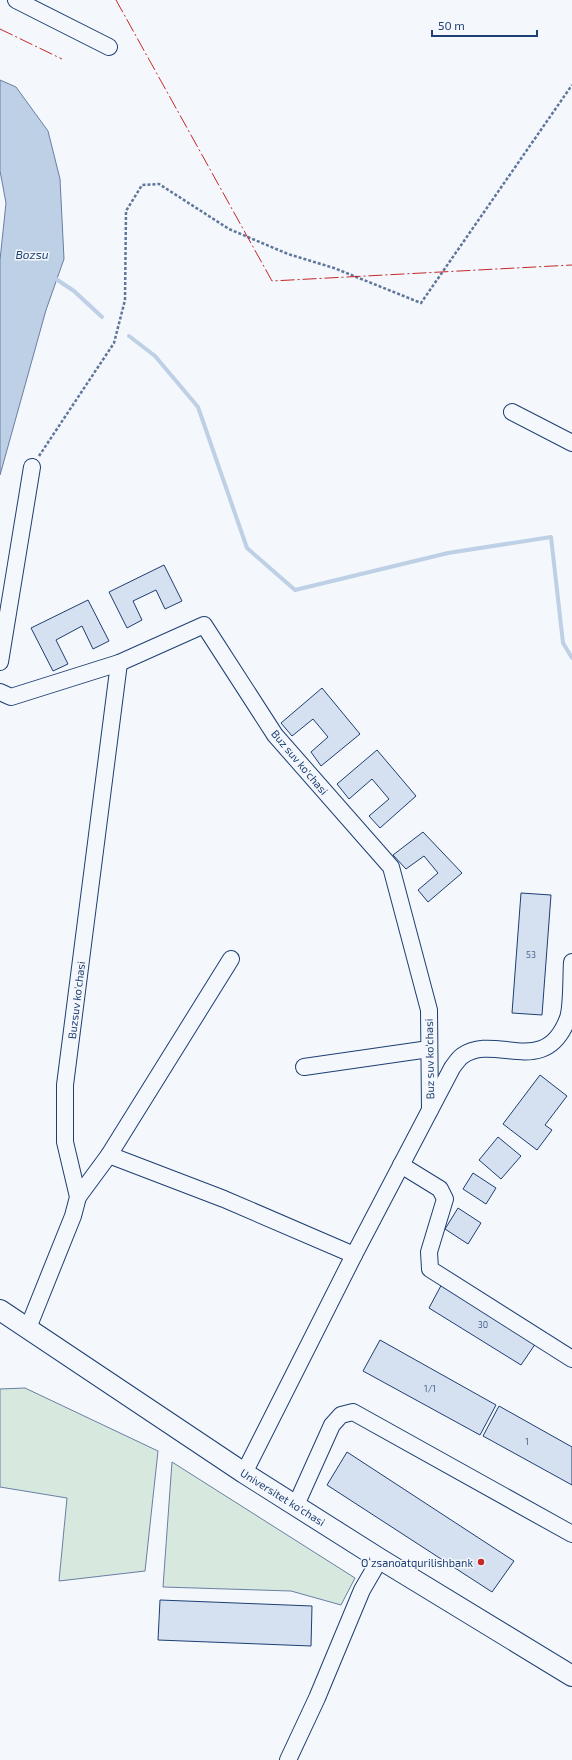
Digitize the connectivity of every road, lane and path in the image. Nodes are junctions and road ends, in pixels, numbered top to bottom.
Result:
1 (16, 0) edge
2 (109, 47) dead end
3 (572, 85) edge
4 (512, 412) dead end
5 (572, 443) edge
6 (32, 467) joint
7 (0, 662) edge
8 (119, 664) junction
9 (0, 692) edge
10 (231, 959) dead end
11 (572, 962) edge
12 (429, 1048) junction
13 (304, 1067) dead end
14 (430, 1110) junction
15 (109, 1156) junction
16 (401, 1165) junction
17 (78, 1197) junction
18 (354, 1255) junction
19 (0, 1310) edge
20 (28, 1328) junction
21 (572, 1359) edge
22 (244, 1472) junction
23 (296, 1505) junction
24 (572, 1534) edge
25 (380, 1559) junction
26 (572, 1676) edge
27 (288, 1760) edge

1 - 2 street
3 - 6 path
4 - 5 street
6 - 7 street
8 - 9 street, Buz suv ko'chasi
8 - 12 street, Buz suv ko'chasi
8 - 17 street, Buzsuv ko'chasi
10 - 15 street
11 - 14 street
12 - 13 street
12 - 14 street, Buz suv ko'chasi
14 - 16 street
15 - 17 street
15 - 18 street
16 - 18 street
16 - 21 street
17 - 20 street, Buzsuv ko'chasi
18 - 22 street
19 - 20 main road, Universitet ko'chasi
20 - 22 main road, Universitet ko'chasi
22 - 23 main road, Universitet ko'chasi
23 - 24 street
23 - 25 main road, Universitet ko'chasi
25 - 26 main road, Universitet ko'chasi
25 - 27 street

